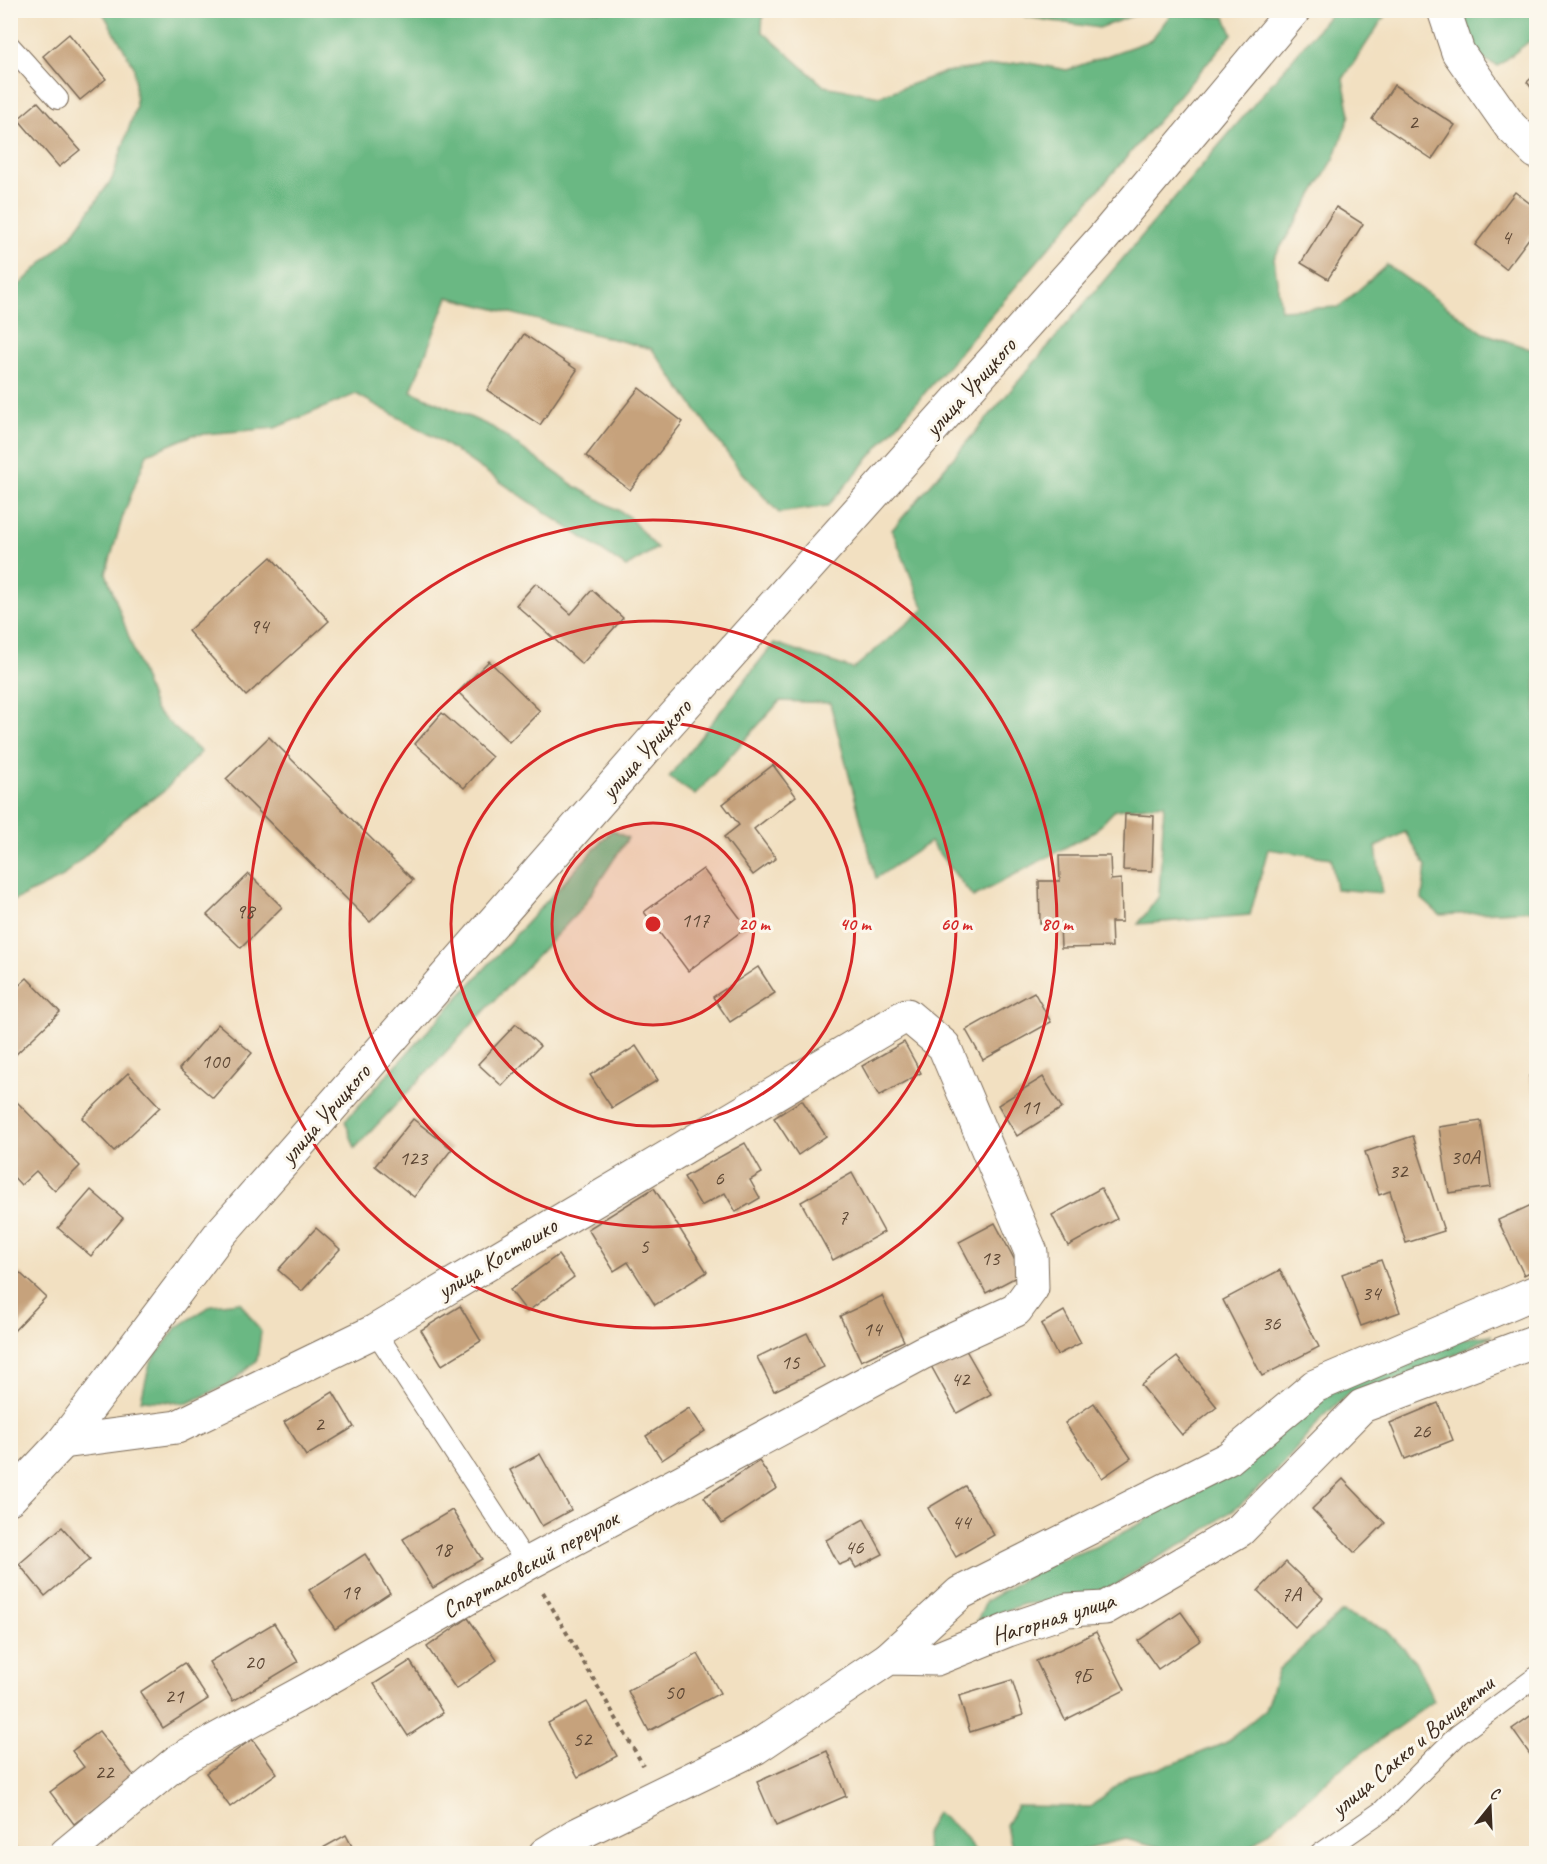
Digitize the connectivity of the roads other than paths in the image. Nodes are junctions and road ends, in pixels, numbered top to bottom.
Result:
1 (1294, 10) edge
2 (1444, 10) edge
3 (10, 46) edge
4 (58, 99) dead end
5 (1536, 152) edge
6 (907, 1015) joint
7 (1536, 1292) edge
8 (375, 1330) junction
9 (1536, 1341) edge
10 (63, 1442) junction
11 (10, 1498) edge
12 (527, 1564) junction
13 (889, 1658) junction
14 (1536, 1677) edge
15 (66, 1854) edge
16 (545, 1854) edge
17 (1320, 1854) edge

1 - 10 street, улица Урицкого
2 - 5 street
3 - 4 lane
6 - 8 street, улица Костюшко
6 - 12 street, Спартаковский переулок
7 - 13 street
8 - 10 street, улица Костюшко
8 - 12 lane
9 - 13 street, Нагорная улица
10 - 11 street, улица Урицкого
12 - 15 street, Спартаковский переулок
13 - 16 street
14 - 17 lane, улица Сакко и Ванцетти

